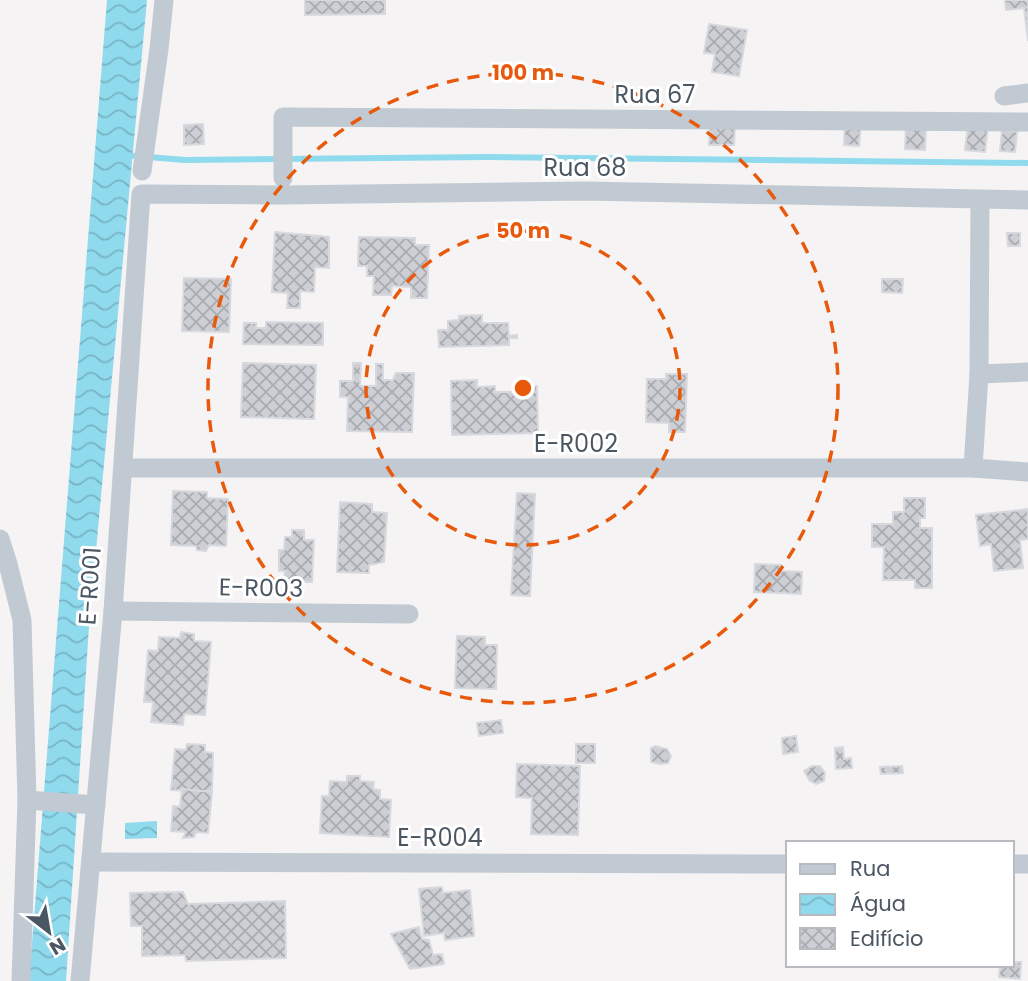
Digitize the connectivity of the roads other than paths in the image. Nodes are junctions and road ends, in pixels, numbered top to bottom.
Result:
1 (164, 0) edge
2 (1028, 93) edge
3 (1004, 96) dead end
4 (1028, 122) edge
5 (142, 171) dead end
6 (283, 178) dead end
7 (141, 194) joint
8 (980, 200) junction
9 (1028, 200) edge
10 (1028, 372) edge
11 (979, 373) junction
12 (124, 468) junction
13 (974, 468) junction
14 (1028, 472) edge
15 (0, 539) edge
16 (113, 611) junction
17 (409, 614) dead end
18 (27, 800) junction
19 (96, 805) junction
20 (91, 862) junction
21 (786, 864) edge
22 (20, 981) edge
23 (80, 981) edge

1 - 5 street
2 - 3 street
4 - 6 street, Rua 67
7 - 8 street, Rua 68
7 - 12 street, E-R001
8 - 9 street, Rua 68
8 - 11 street
10 - 11 street
11 - 13 street
12 - 13 street, E-R002
12 - 16 street, E-R001
13 - 14 street, E-R002
15 - 18 street
16 - 17 street, E-R003
16 - 19 street, E-R001
18 - 19 street
18 - 22 street
19 - 20 street, E-R001
20 - 21 street, E-R004
20 - 23 street, E-R001

